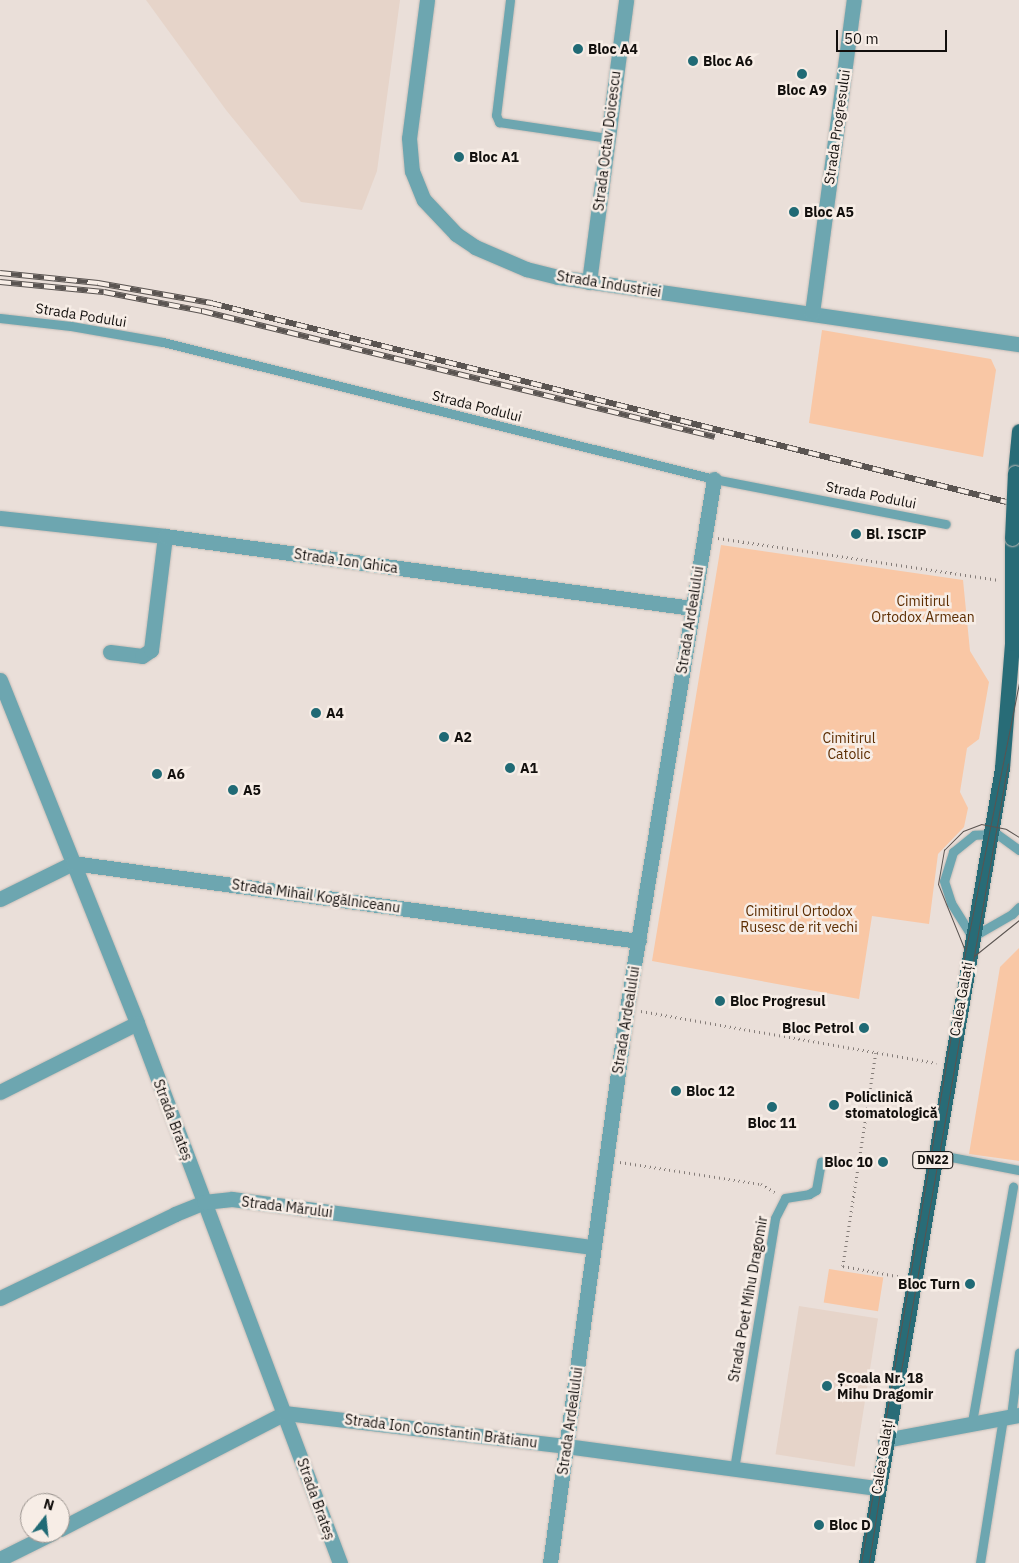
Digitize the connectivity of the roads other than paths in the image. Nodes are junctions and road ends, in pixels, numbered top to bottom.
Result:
1 (427, 0) edge
2 (510, 0) edge
3 (626, 0) edge
4 (854, 0) edge
5 (607, 138) junction
6 (589, 282) junction
7 (812, 313) junction
8 (0, 318) edge
9 (1019, 344) edge
10 (1019, 431) edge
11 (714, 479) junction
12 (0, 518) edge
13 (946, 524) dead end
14 (165, 536) junction
15 (692, 608) junction
16 (1016, 639) edge
17 (110, 652) dead end
18 (0, 680) edge
19 (992, 833) junction
20 (1019, 850) edge
21 (72, 864) junction
22 (0, 899) edge
23 (1019, 907) edge
24 (972, 937) junction
25 (639, 941) junction
26 (137, 1023) junction
27 (0, 1092) edge
28 (935, 1154) junction
29 (820, 1161) dead end
30 (1019, 1170) edge
31 (1013, 1187) dead end
32 (204, 1202) junction
33 (593, 1247) junction
34 (0, 1298) edge
35 (1019, 1354) edge
36 (285, 1413) junction
37 (1011, 1416) edge
38 (972, 1422) junction
39 (885, 1440) junction
40 (566, 1446) junction
41 (734, 1469) junction
42 (877, 1488) junction
43 (70, 1524) edge
44 (32, 1543) edge
45 (0, 1559) edge
46 (340, 1563) edge
47 (550, 1563) edge
48 (866, 1563) edge
49 (980, 1563) edge

1 - 6 street, Strada Industriei
2 - 5 lane
3 - 5 street, Strada Octav Doicescu
4 - 7 street, Strada Progresului
5 - 6 street, Strada Octav Doicescu
6 - 7 street, Strada Industriei
7 - 9 street, Strada Industriei
8 - 11 lane, Strada Podului
10 - 16 main road, Calea Galați / DN22, bridge
11 - 13 lane, Strada Podului
11 - 15 street, Strada Ardealului
12 - 14 street, Strada Ion Ghica
14 - 15 street, Strada Ion Ghica
14 - 17 street
15 - 25 street, Strada Ardealului
16 - 19 main road, Calea Galați / DN22
18 - 21 street, Strada Brateș
19 - 20 lane
19 - 24 main road, Calea Galați / DN22
19 - 24 lane
21 - 22 street
21 - 25 street, Strada Mihail Kogălniceanu
21 - 26 street, Strada Brateș
23 - 24 lane
24 - 28 main road, Calea Galați / DN22
25 - 33 street, Strada Ardealului
26 - 27 street
26 - 32 street, Strada Brateș
28 - 30 lane
28 - 39 main road, Calea Galați / DN22
29 - 41 lane, Strada Poet Mihu Dragomir
31 - 38 lane
32 - 33 street, Strada Mărului
32 - 34 street, Strada Mărului
32 - 36 street, Strada Brateș
33 - 40 street, Strada Ardealului
35 - 37 lane
36 - 40 street, Strada Ion Constantin Brătianu
36 - 43 street
36 - 46 street, Strada Brateș
37 - 38 street
37 - 49 lane
38 - 39 street
39 - 42 main road, Calea Galați / DN22
40 - 41 street, Strada Ion Constantin Brătianu
40 - 47 street, Strada Ardealului
41 - 42 street, Strada Ion Constantin Brătianu
42 - 48 main road, Calea Galați / DN22
44 - 45 street

